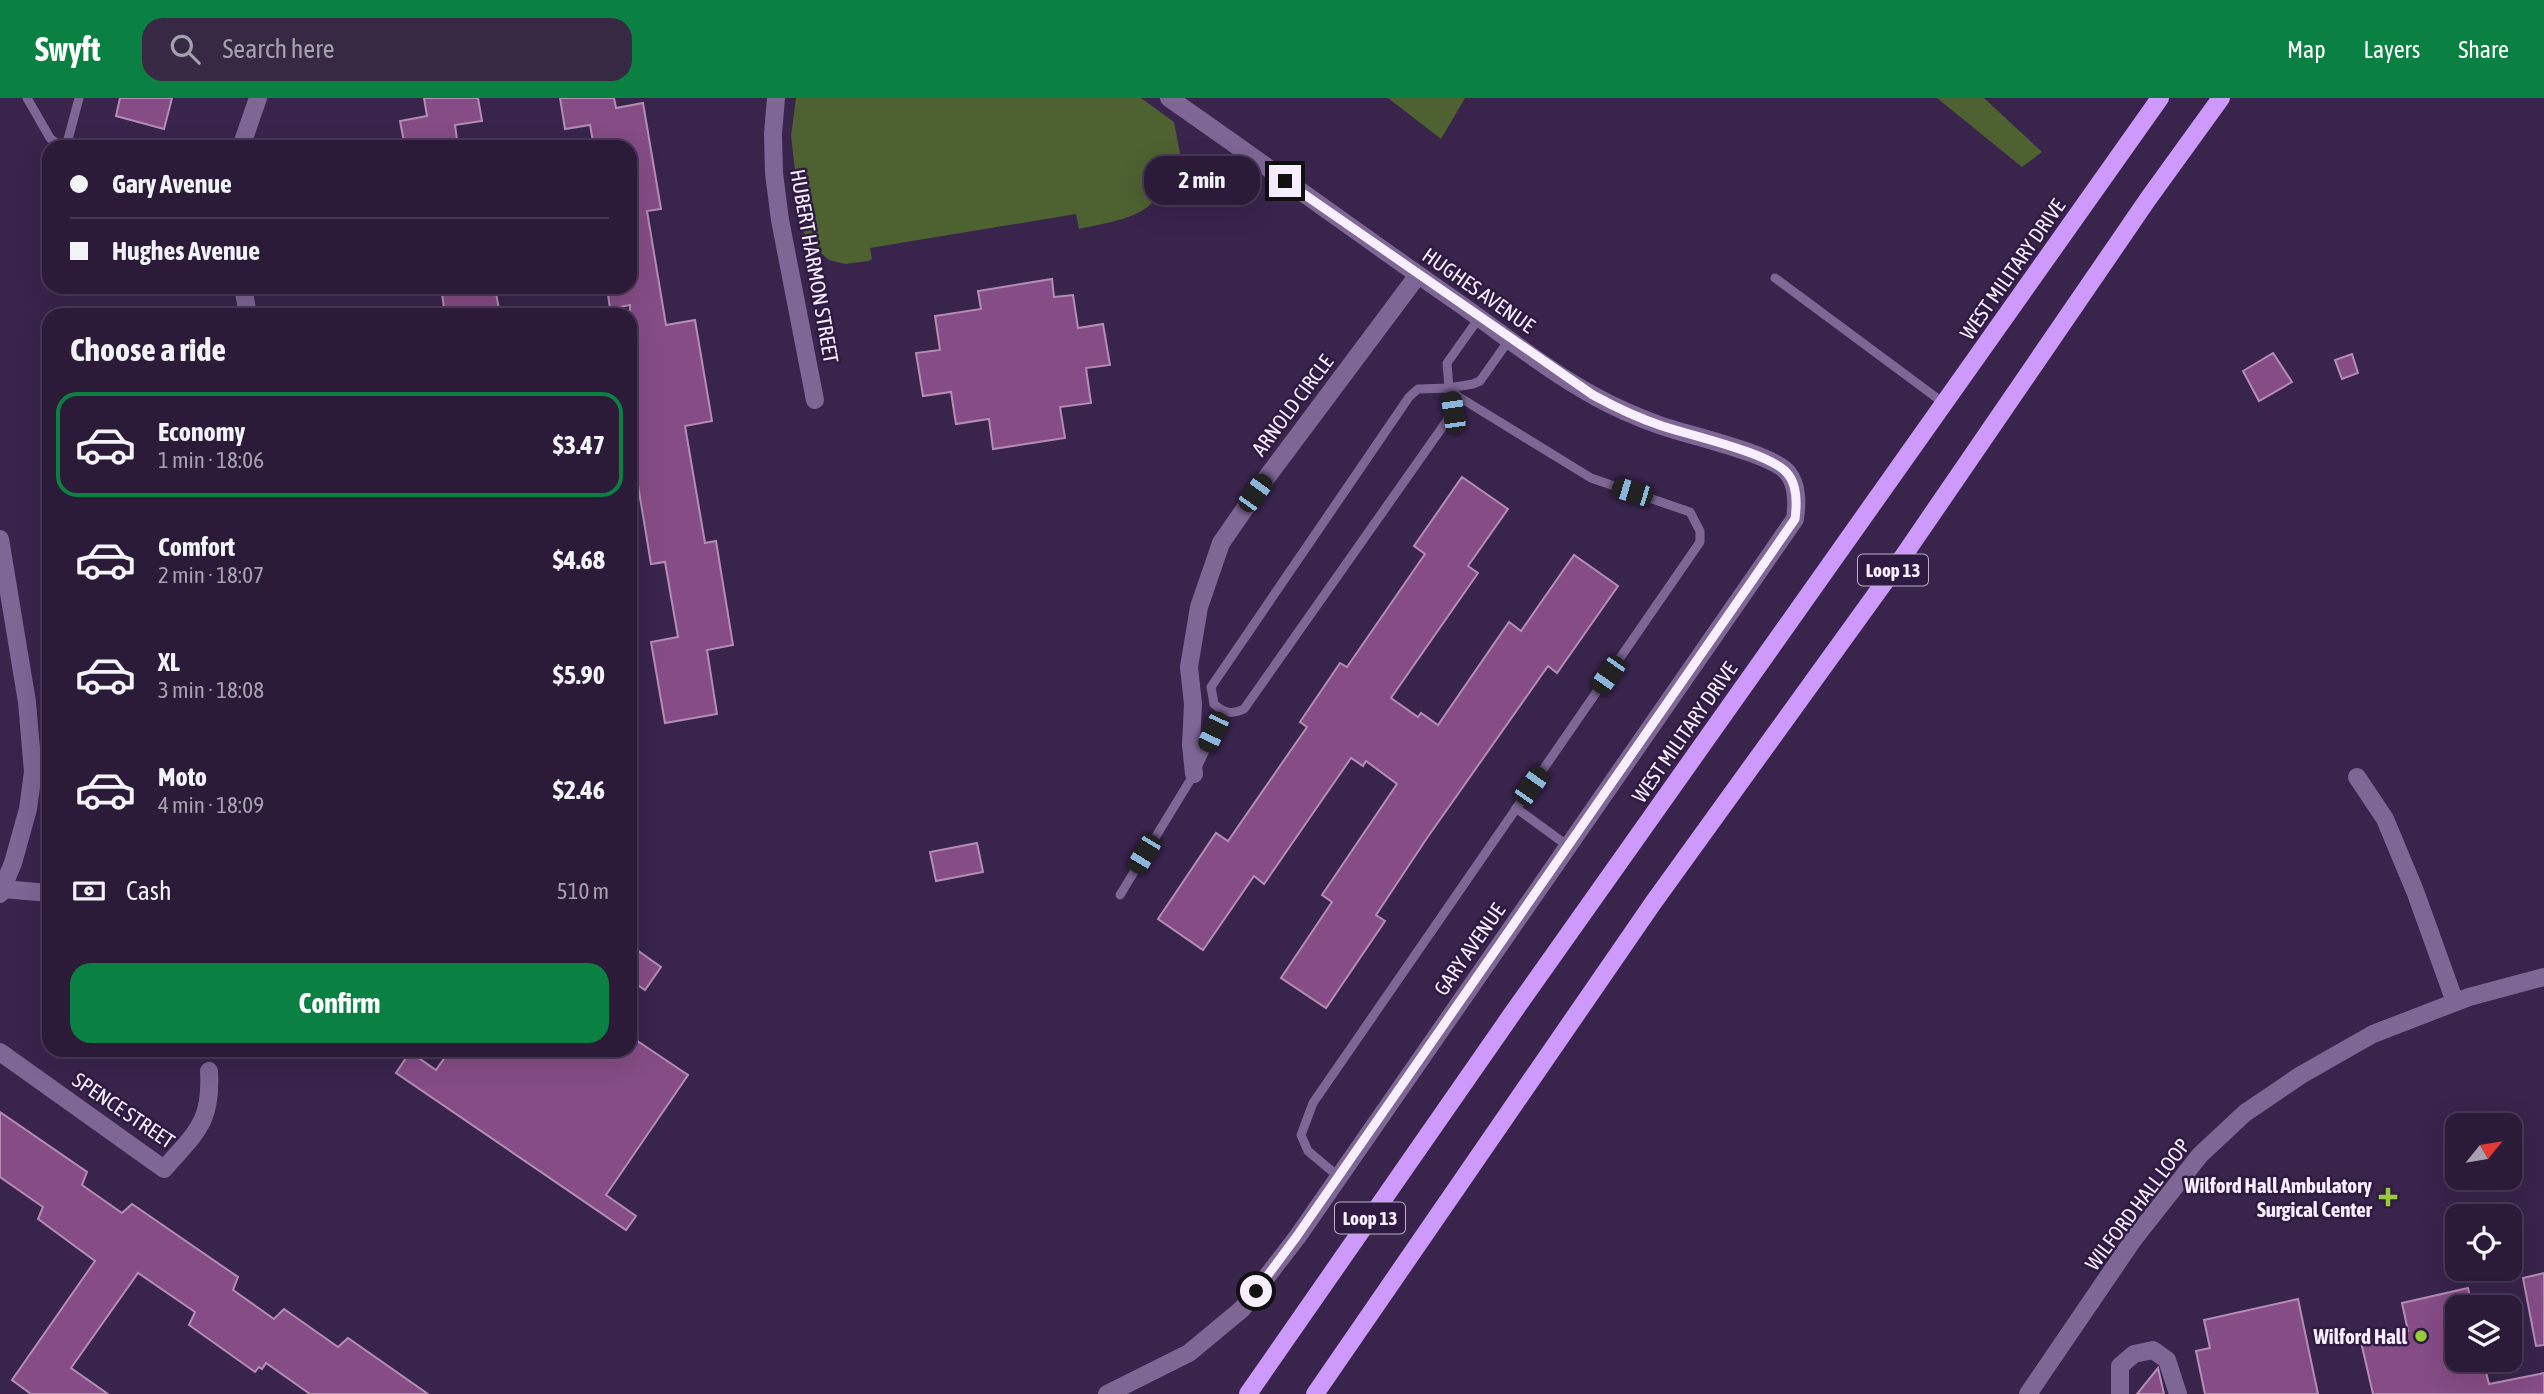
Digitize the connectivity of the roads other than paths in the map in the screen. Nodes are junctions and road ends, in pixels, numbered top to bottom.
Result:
1 (27, 98) edge
2 (79, 98) edge
3 (258, 98) edge
4 (776, 98) edge
5 (1169, 98) edge
6 (2160, 98) edge
7 (2221, 98) edge
8 (53, 140) edge
9 (66, 140) edge
10 (243, 140) edge
11 (1418, 275) junction
12 (1775, 278) dead end
13 (1479, 318) junction
14 (1510, 339) junction
15 (1449, 388) junction
16 (815, 400) dead end
17 (1945, 404) junction
18 (1788, 473) joint
19 (0, 539) edge
20 (1217, 678) junction
21 (1191, 682) junction
22 (1223, 712) junction
23 (1194, 774) junction
24 (2357, 777) dead end
25 (1516, 808) junction
26 (1568, 846) junction
27 (1, 891) edge
28 (42, 893) edge
29 (1120, 895) dead end
30 (2544, 977) edge
31 (2455, 1002) junction
32 (0, 1052) edge
33 (209, 1071) dead end
34 (1339, 1177) junction
35 (1107, 1394) edge
36 (1248, 1394) edge
37 (1315, 1394) edge
38 (2028, 1394) edge
39 (2120, 1394) edge
40 (2179, 1394) edge

1 - 8 lane
2 - 9 lane
3 - 10 street
4 - 16 street, HUBERT HARMON STREET
5 - 11 street, HUGHES AVENUE
6 - 17 main road, WEST MILITARY DRIVE / Loop 13
7 - 37 main road, Loop 13
11 - 13 street, HUGHES AVENUE
11 - 21 street, ARNOLD CIRCLE
12 - 17 lane
13 - 14 street, HUGHES AVENUE
13 - 15 lane
14 - 15 lane
14 - 18 street, HUGHES AVENUE
15 - 20 lane
15 - 22 lane
15 - 25 lane
17 - 36 main road, WEST MILITARY DRIVE / Loop 13
18 - 26 street, GARY AVENUE
19 - 27 street
20 - 21 lane
20 - 22 lane
21 - 23 street, ARNOLD CIRCLE
22 - 23 lane
23 - 29 lane
24 - 31 street
25 - 26 lane
25 - 34 lane
26 - 34 street, GARY AVENUE
27 - 28 street
30 - 31 street, WILFORD HALL LOOP
31 - 38 street, WILFORD HALL LOOP
32 - 33 street, SPENCE STREET
34 - 35 street, GARY AVENUE
39 - 40 street

